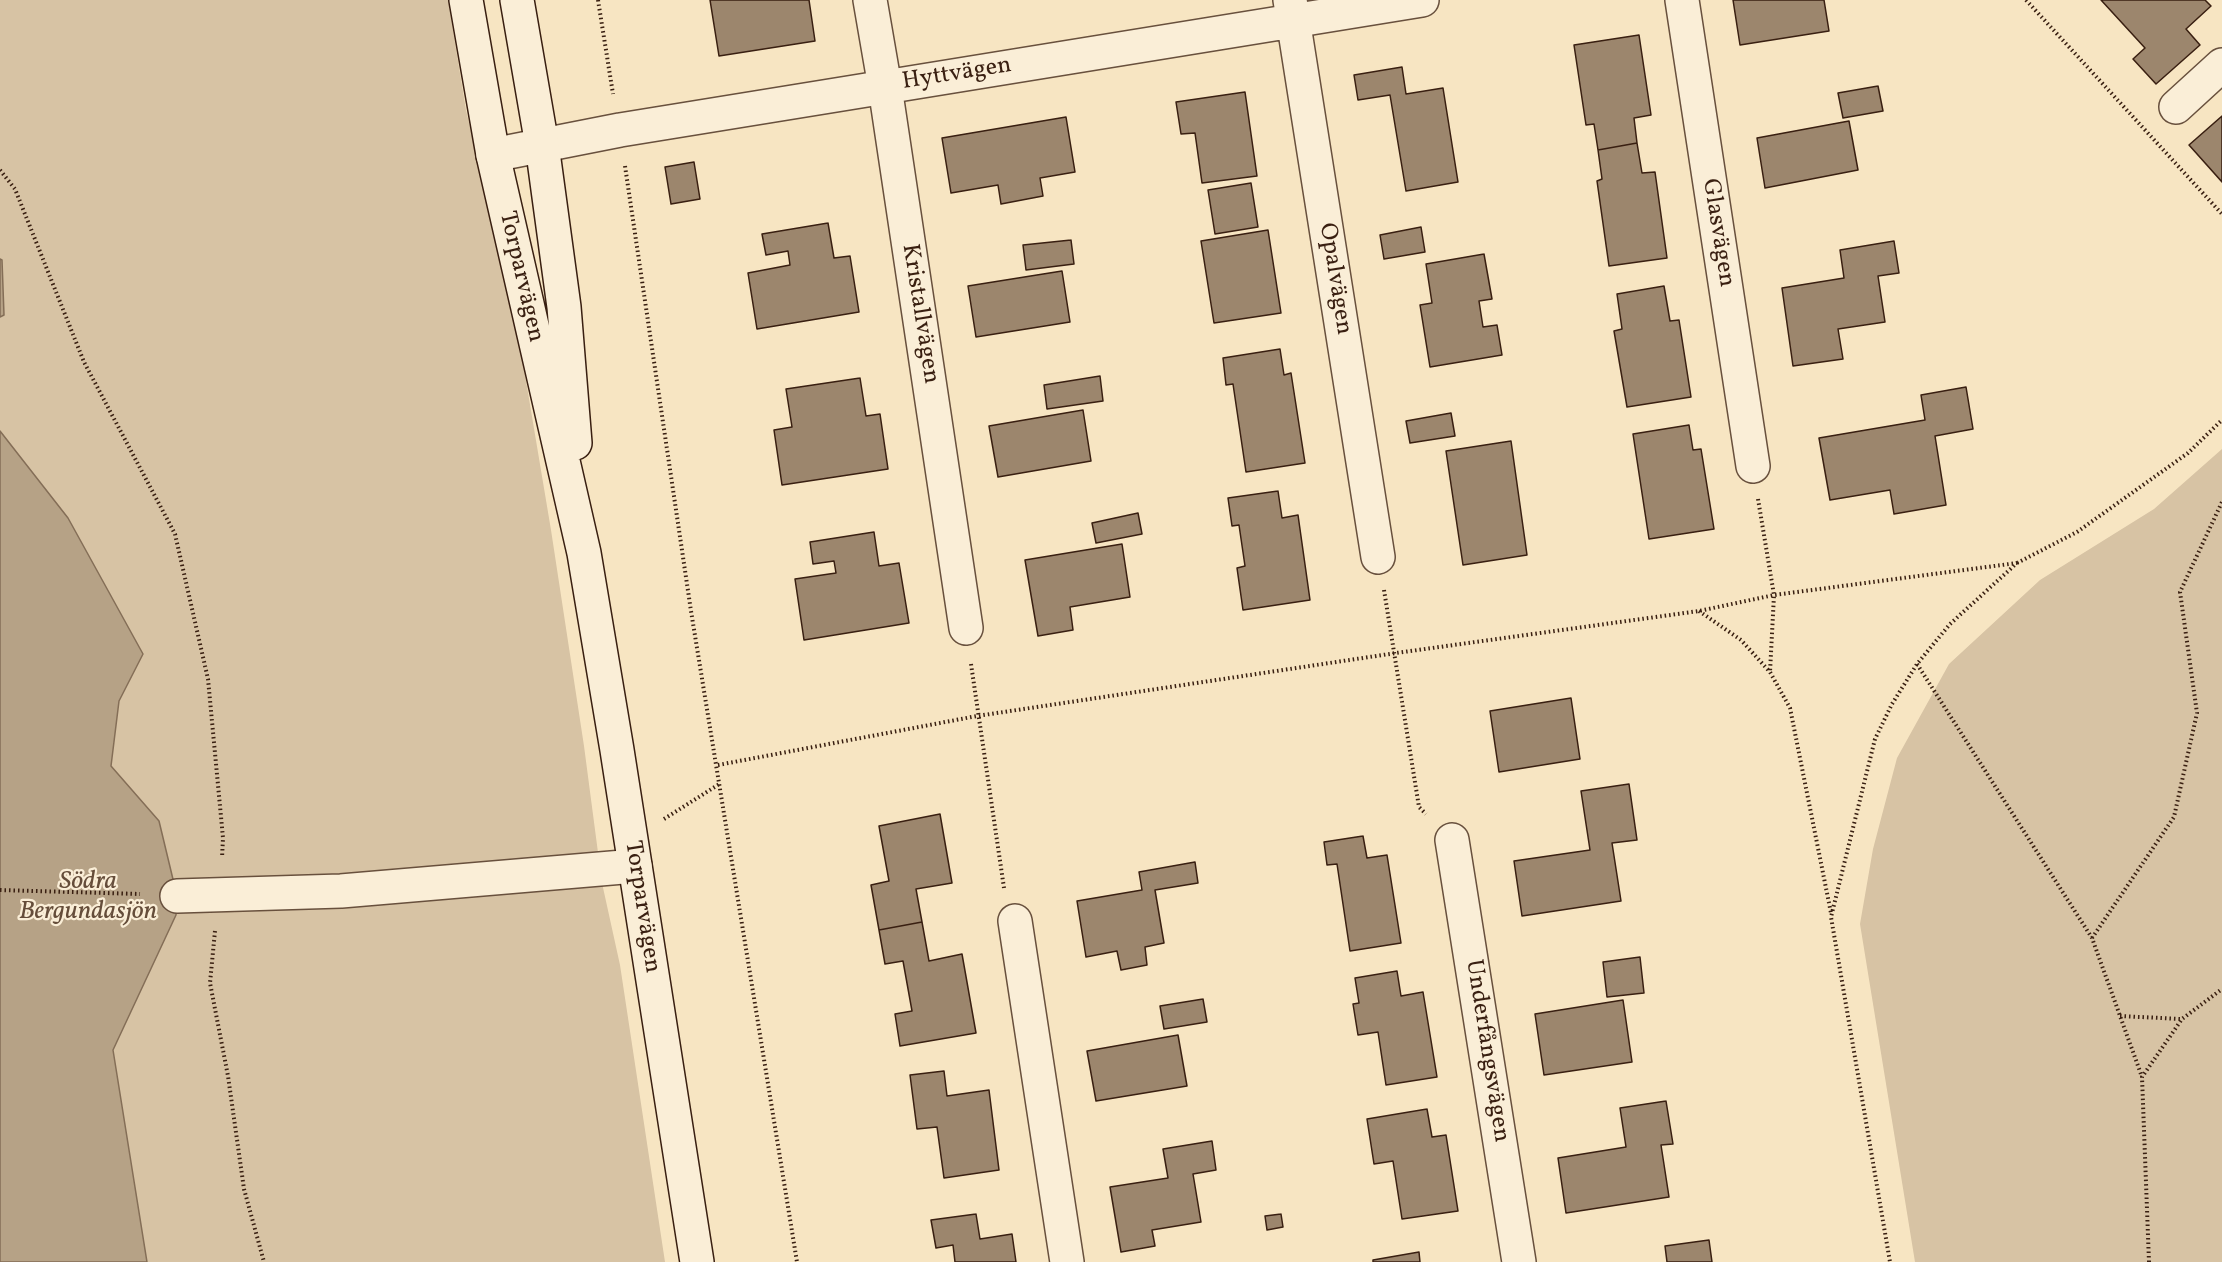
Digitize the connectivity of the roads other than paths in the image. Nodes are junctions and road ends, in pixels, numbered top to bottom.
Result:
1 (466, 0) edge
2 (517, 0) edge
3 (870, 0) edge
4 (1422, 0) edge
5 (1682, 0) edge
6 (1291, 11) edge
7 (2222, 65) edge
8 (885, 87) junction
9 (2176, 108) dead end
10 (542, 145) junction
11 (493, 155) junction
12 (1753, 466) road end
13 (584, 553) junction
14 (1378, 557) road end
15 (966, 628) road end
16 (1452, 840) road end
17 (633, 854) junction
18 (177, 896) road end
19 (1015, 921) road end
20 (697, 1262) edge
21 (1067, 1262) edge
22 (1520, 1262) edge

1 - 11 street, Torparvägen
2 - 10 street, Torparvägen
3 - 8 street, Kristallvägen
4 - 6 street, Hyttvägen
5 - 12 street, Glasvägen
6 - 8 street, Hyttvägen
6 - 14 street, Opalvägen
7 - 9 street
8 - 10 street, Hyttvägen
8 - 15 street, Kristallvägen
10 - 11 street, Hyttvägen
10 - 13 street, Torparvägen
11 - 13 street, Torparvägen
13 - 17 street, Torparvägen
16 - 22 street, Underfångsvägen
17 - 18 street
17 - 20 street, Torparvägen
19 - 21 street

